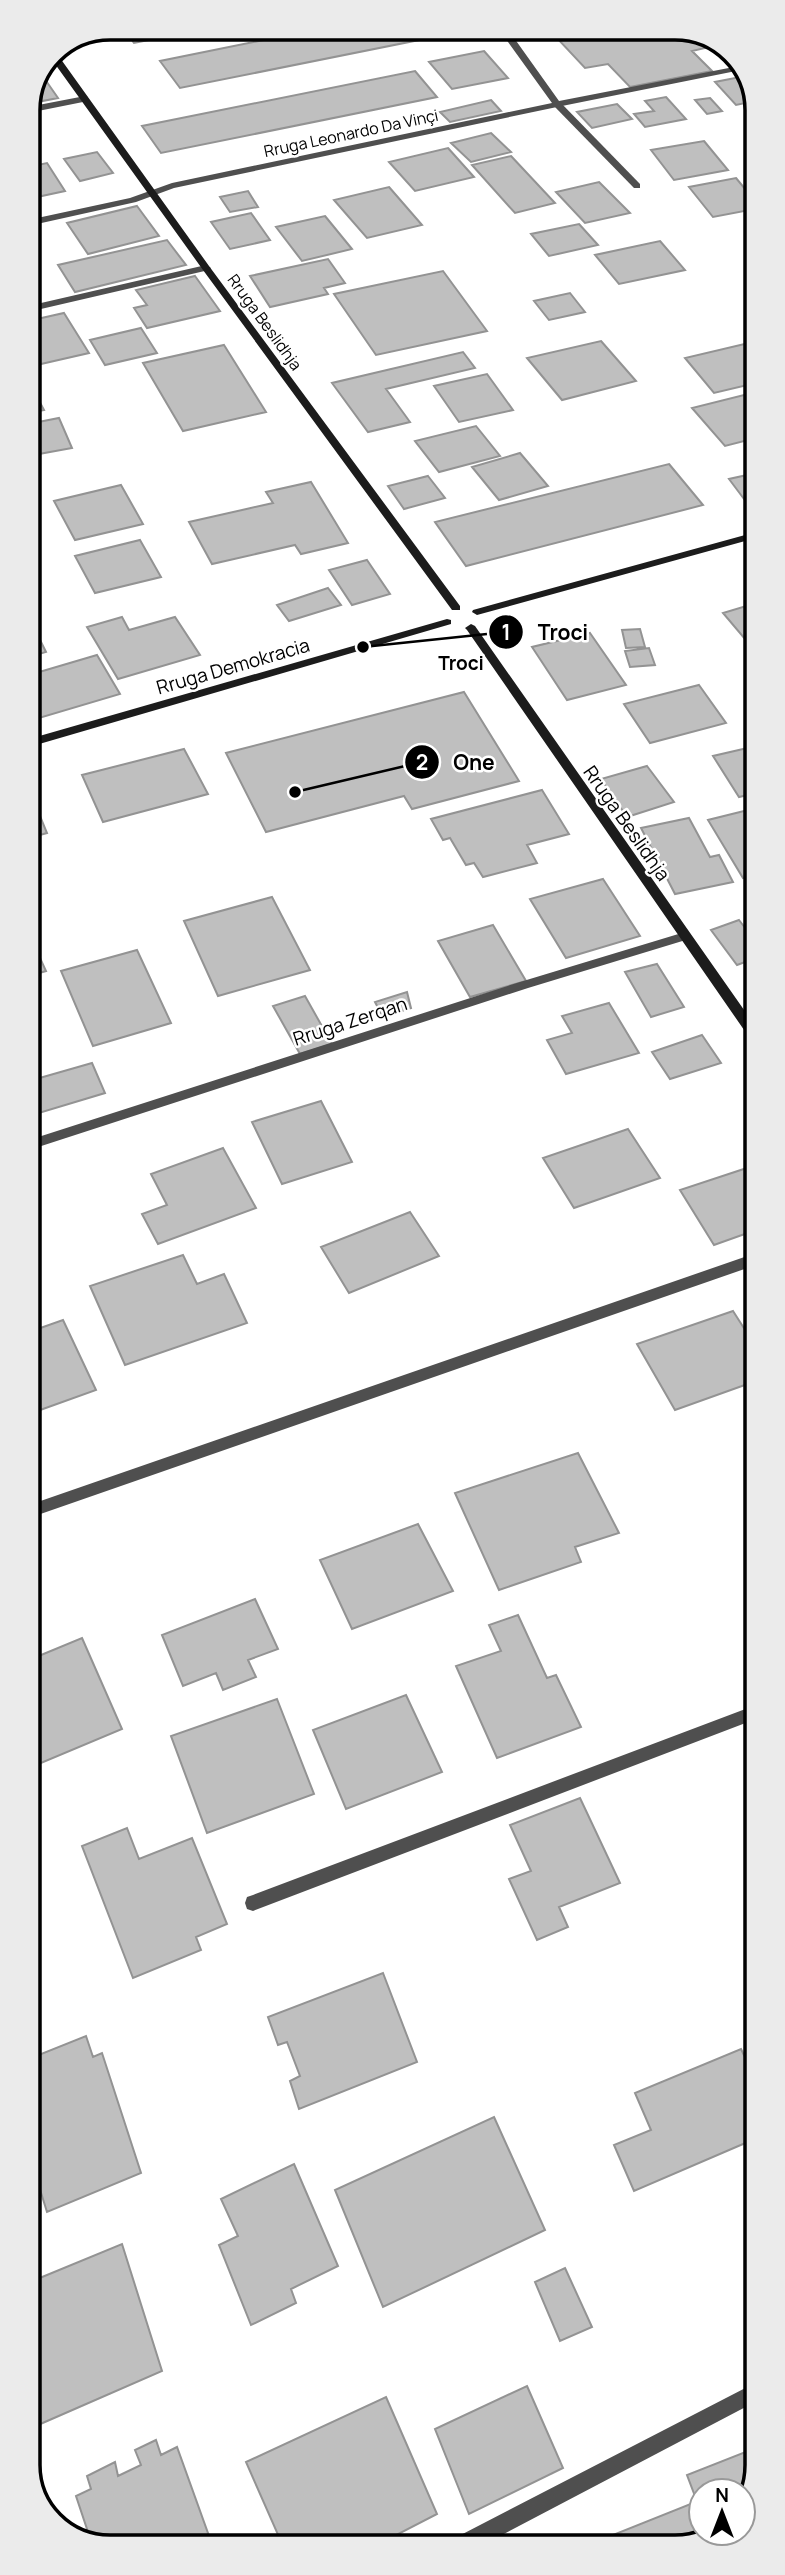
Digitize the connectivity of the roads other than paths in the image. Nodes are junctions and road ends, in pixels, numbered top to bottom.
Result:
1 (510, 40) edge
2 (59, 63) edge
3 (731, 70) edge
4 (85, 99) junction
5 (557, 104) junction
6 (40, 108) edge
7 (637, 186) dead end
8 (152, 193) junction
9 (40, 219) edge
10 (206, 268) junction
11 (40, 306) edge
12 (745, 538) edge
13 (456, 608) junction
14 (477, 612) junction
15 (447, 622) junction
16 (471, 628) junction
17 (40, 740) edge
18 (685, 936) junction
19 (745, 1021) edge
20 (40, 1141) edge
21 (745, 1263) edge
22 (40, 1507) edge
23 (745, 1717) edge
24 (253, 1903) dead end
25 (745, 2398) edge
26 (481, 2535) edge

1 - 5 street
2 - 4 main road, Rruga Beslidhja
3 - 5 street, Rruga Leonardo Da Vinçi
4 - 6 street
4 - 8 main road, Rruga Beslidhja
5 - 7 street
5 - 8 street, Rruga Leonardo Da Vinçi
8 - 9 street, Rruga Leonardo Da Vinçi
8 - 10 main road, Rruga Beslidhja
10 - 11 street
10 - 13 main road, Rruga Beslidhja
12 - 14 main road
13 - 14 main road
13 - 15 main road
14 - 16 main road
15 - 16 main road
15 - 17 main road, Rruga Demokracia
16 - 18 main road, Rruga Beslidhja
18 - 19 main road, Rruga Beslidhja
18 - 20 street, Rruga Zerqan
21 - 22 street
23 - 24 street
25 - 26 street

